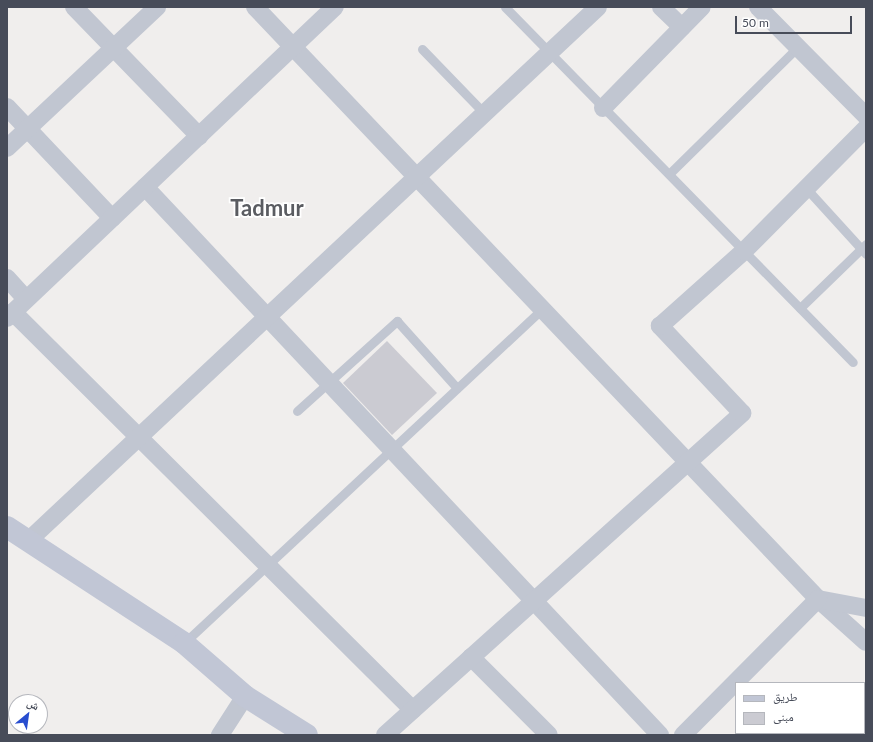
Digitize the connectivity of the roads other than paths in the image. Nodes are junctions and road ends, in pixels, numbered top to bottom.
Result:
1 (74, 7) edge
2 (157, 7) edge
3 (255, 7) edge
4 (335, 7) edge
5 (505, 7) edge
6 (598, 7) edge
7 (661, 7) edge
8 (702, 7) edge
9 (758, 7) edge
10 (682, 27) junction
11 (293, 47) junction
12 (798, 47) junction
13 (114, 48) junction
14 (422, 49) dead end
15 (549, 53) junction
16 (7, 107) edge
17 (603, 108) junction
18 (485, 114) junction
19 (866, 116) edge
20 (866, 128) edge
21 (28, 129) junction
22 (199, 136) junction
23 (7, 148) edge
24 (669, 174) junction
25 (417, 177) junction
26 (805, 186) junction
27 (145, 187) junction
28 (112, 218) junction
29 (864, 248) edge
30 (744, 251) junction
31 (7, 278) edge
32 (26, 299) junction
33 (800, 308) junction
34 (542, 309) junction
35 (10, 315) edge
36 (267, 317) junction
37 (853, 362) dead end
38 (328, 382) junction
39 (457, 388) junction
40 (297, 411) dead end
41 (140, 436) junction
42 (391, 449) junction
43 (688, 462) junction
44 (7, 527) edge
45 (28, 542) junction
46 (269, 564) junction
47 (818, 599) junction
48 (534, 601) junction
49 (866, 608) edge
50 (866, 642) edge
51 (184, 643) junction
52 (471, 657) junction
53 (736, 682) edge
54 (735, 683) edge
55 (245, 696) junction
56 (413, 710) junction
57 (220, 735) edge
58 (307, 735) edge
59 (385, 735) edge
60 (549, 735) edge
61 (660, 735) edge
62 (683, 735) edge

1 - 13 street
2 - 13 street
3 - 11 street
4 - 11 street
5 - 15 lane
6 - 15 street
7 - 10 street
8 - 10 street
9 - 12 street
10 - 17 street
11 - 22 street
11 - 25 street
12 - 19 street
12 - 24 lane
13 - 21 street
13 - 22 street
14 - 18 lane
15 - 17 lane
15 - 18 street
16 - 21 street
17 - 24 lane
18 - 25 street
20 - 26 street
21 - 23 street
21 - 28 street
22 - 27 street
24 - 30 lane
25 - 34 street
25 - 36 street
26 - 29 lane
26 - 30 street
27 - 28 street
27 - 36 street
28 - 32 street
29 - 33 lane
30 - 33 lane
30 - 43 street
31 - 32 street
32 - 35 street
33 - 37 lane
34 - 39 lane
34 - 43 street
35 - 41 street
36 - 38 street
36 - 41 street
38 - 39 lane
38 - 40 lane
38 - 42 street
39 - 42 lane
41 - 45 street
41 - 46 street
42 - 46 lane
42 - 48 street
43 - 47 street
43 - 48 street
44 - 45 street
45 - 51 street
46 - 51 lane
46 - 56 street
47 - 49 street
47 - 50 street
47 - 53 street
48 - 52 street
48 - 61 street
51 - 55 street
52 - 56 street
52 - 60 street
54 - 62 street
55 - 57 street
55 - 58 street
56 - 59 street

